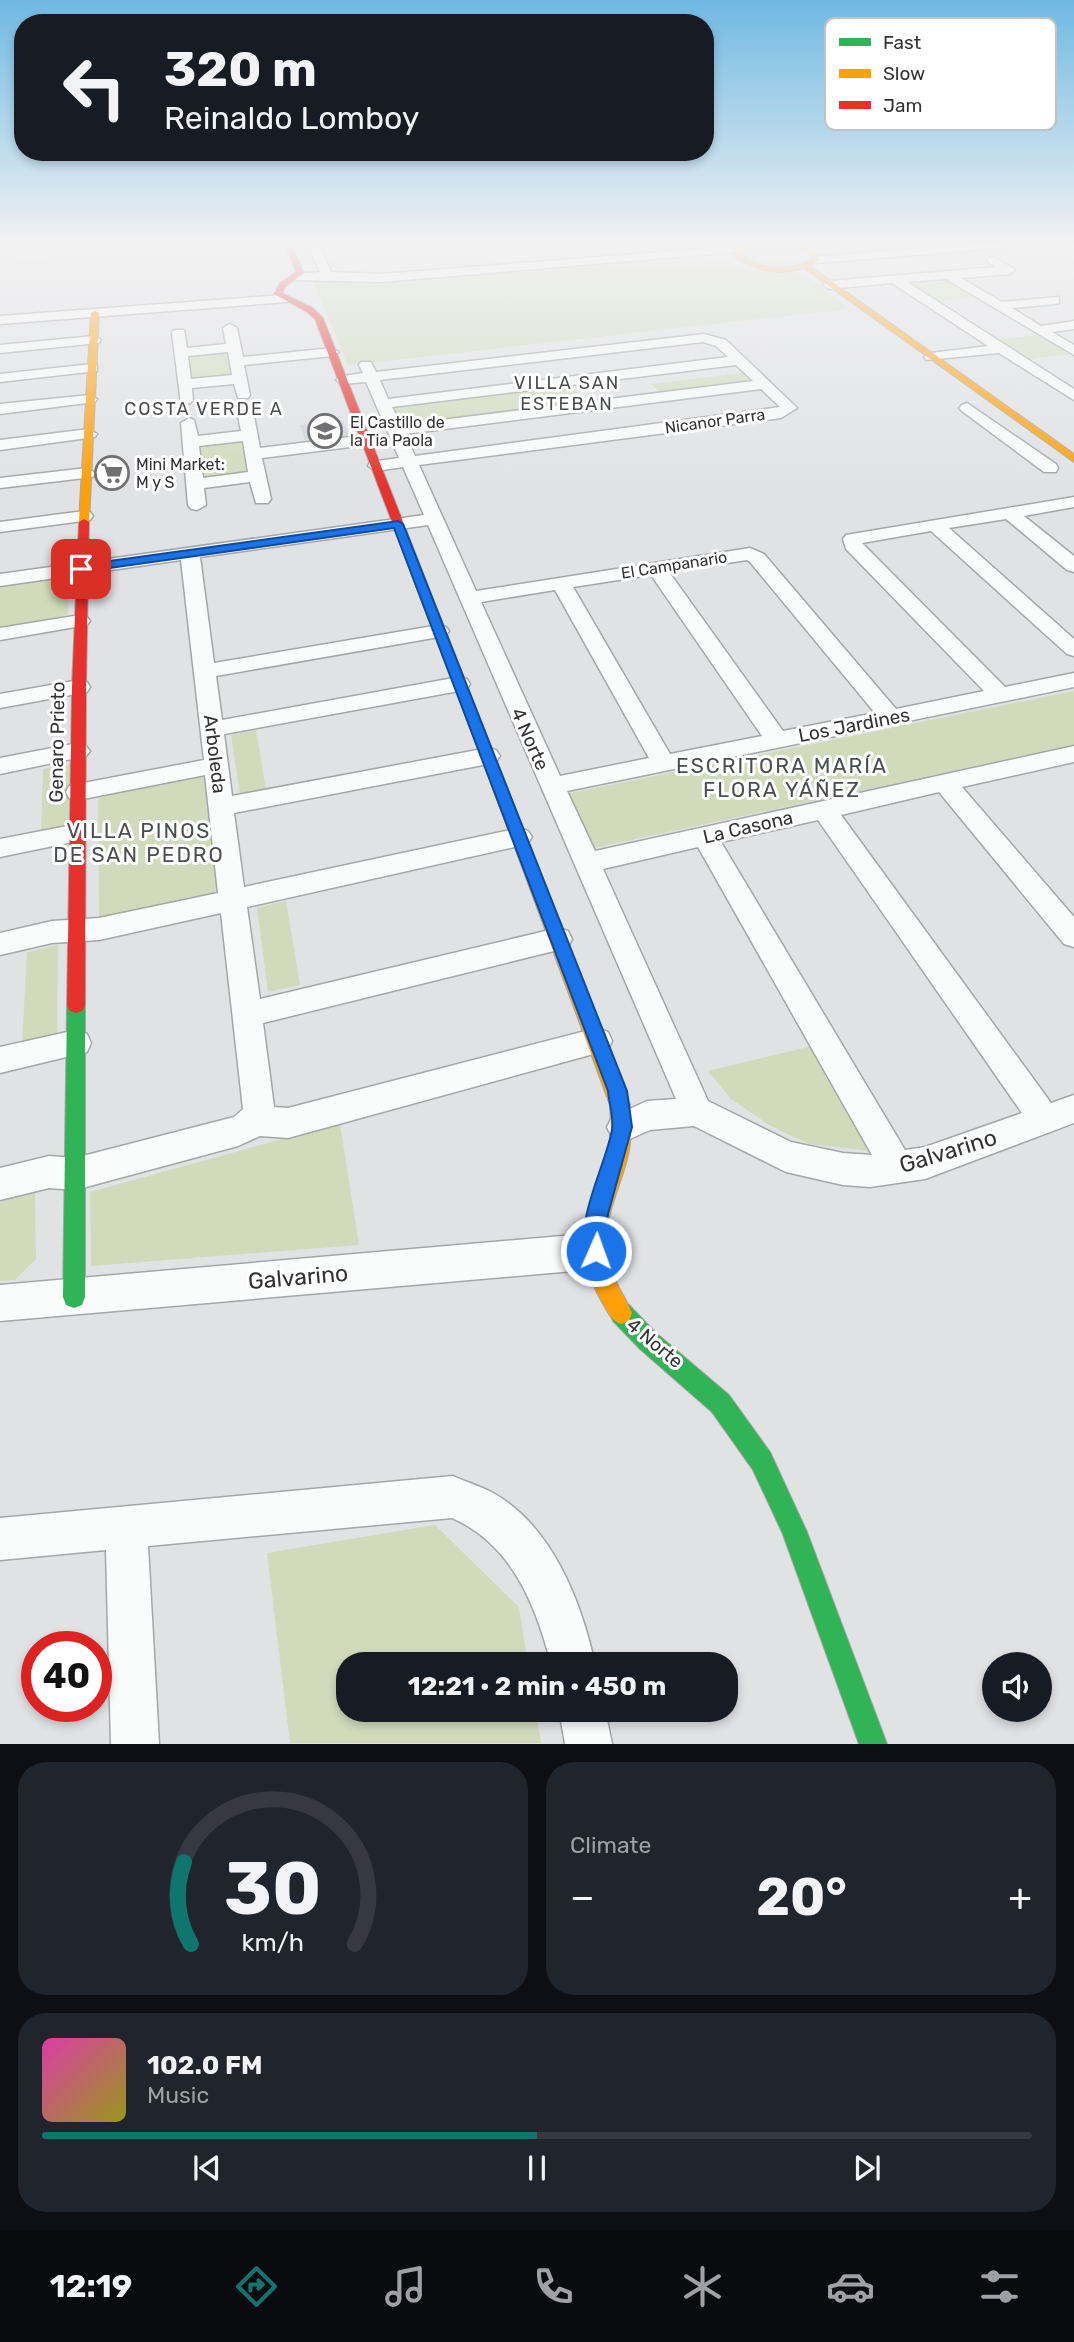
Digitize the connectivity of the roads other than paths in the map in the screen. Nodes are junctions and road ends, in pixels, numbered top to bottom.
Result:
1 (95, 325) edge
2 (321, 325) edge
3 (886, 325) edge
4 (965, 325) edge
5 (1031, 325) edge
6 (1071, 325) edge
7 (230, 328) dead end
8 (1039, 330) junction
9 (179, 333) dead end
10 (94, 340) junction
11 (234, 347) junction
12 (0, 349) edge
13 (1001, 349) junction
14 (332, 352) junction
15 (181, 353) junction
16 (563, 355) junction
17 (1065, 356) edge
18 (931, 357) junction
19 (740, 360) junction
20 (237, 362) junction
21 (1023, 363) junction
22 (92, 368) junction
23 (368, 371) junction
24 (0, 378) edge
25 (240, 379) junction
26 (583, 379) junction
27 (343, 380) junction
28 (184, 384) junction
29 (765, 384) junction
30 (243, 395) dead end
31 (1074, 396) edge
32 (90, 400) junction
33 (186, 401) dead end
34 (383, 404) junction
35 (603, 404) junction
36 (967, 408) dead end
37 (0, 409) edge
38 (246, 416) dead end
39 (189, 423) dead end
40 (394, 430) junction
41 (626, 433) junction
42 (89, 434) junction
43 (250, 435) junction
44 (366, 440) junction
45 (191, 442) junction
46 (0, 445) edge
47 (254, 454) junction
48 (1074, 458) edge
49 (408, 462) junction
50 (1074, 464) edge
51 (376, 466) junction
52 (1050, 468) junction
53 (86, 473) junction
54 (258, 476) junction
55 (1066, 480) dead end
56 (0, 483) edge
57 (195, 484) junction
58 (262, 499) dead end
59 (1074, 502) edge
60 (197, 505) dead end
61 (1009, 512) junction
62 (84, 516) junction
63 (433, 519) junction
64 (398, 524) junction
65 (934, 524) junction
66 (0, 527) edge
67 (190, 554) junction
68 (1074, 566) edge
69 (656, 568) junction
70 (81, 569) junction
71 (0, 580) edge
72 (561, 583) junction
73 (468, 598) junction
74 (80, 621) junction
75 (439, 631) junction
76 (0, 634) edge
77 (1074, 650) edge
78 (205, 671) junction
79 (1074, 680) edge
80 (460, 684) junction
81 (79, 687) junction
82 (1000, 695) junction
83 (0, 701) edge
84 (891, 717) junction
85 (212, 729) junction
86 (777, 740) junction
87 (78, 751) junction
88 (488, 756) junction
89 (1065, 756) edge
90 (663, 763) junction
91 (217, 765) junction
92 (0, 766) edge
93 (1074, 776) edge
94 (945, 783) junction
95 (551, 786) junction
96 (78, 792) junction
97 (222, 807) junction
98 (824, 809) junction
99 (78, 833) junction
100 (705, 836) junction
101 (519, 837) junction
102 (0, 848) edge
103 (585, 863) junction
104 (234, 899) junction
105 (77, 931) junction
106 (1074, 936) edge
107 (558, 939) junction
108 (0, 944) edge
109 (248, 1014) junction
110 (597, 1041) junction
111 (76, 1043) junction
112 (0, 1060) edge
113 (697, 1111) junction
114 (1059, 1115) edge
115 (255, 1121) junction
116 (623, 1127) junction
117 (898, 1169) junction
118 (75, 1174) junction
119 (0, 1184) edge
120 (596, 1251) junction
121 (74, 1297) junction
122 (0, 1303) edge
123 (126, 1527) junction
124 (0, 1539) edge
125 (570, 1652) edge
126 (584, 1722) edge
127 (135, 1744) edge
128 (589, 1744) edge
129 (873, 1744) edge

1 - 10 street, Genaro Prieto
2 - 14 street, 4 Norte
3 - 18 street
4 - 13 street
5 - 8 street
6 - 8 street
7 - 11 street
8 - 17 street
9 - 15 street
10 - 12 street
10 - 22 street, Genaro Prieto
11 - 15 street
11 - 20 street
13 - 18 street
13 - 21 street
14 - 20 street
14 - 27 street, 4 Norte
15 - 28 street
16 - 19 street, Nicanor Parra
16 - 23 street, Nicanor Parra
16 - 26 street
17 - 21 street
18 - 48 street
19 - 26 street
19 - 29 street, Nicanor Parra
20 - 25 street
21 - 31 street
22 - 24 street
22 - 32 street, Genaro Prieto
23 - 27 street, Nicanor Parra
23 - 34 street, 4 Norte
25 - 28 street
25 - 30 street
26 - 34 street
26 - 35 street
27 - 44 street, 4 Norte
28 - 33 street
29 - 35 street
29 - 41 street, Nicanor Parra
32 - 37 street
32 - 42 street, Genaro Prieto
34 - 40 street, 4 Norte
35 - 40 street
35 - 41 street
36 - 52 street
38 - 43 street
39 - 45 street
40 - 49 street, 4 Norte
41 - 49 street, Nicanor Parra
42 - 46 street
42 - 53 street, Genaro Prieto
43 - 45 street
43 - 47 street
44 - 47 street
44 - 51 street, 4 Norte
45 - 57 street
47 - 54 street
49 - 51 street, Nicanor Parra
49 - 63 street, 4 Norte
50 - 52 street
51 - 64 street, 4 Norte
52 - 55 street
53 - 56 street
53 - 62 street, Genaro Prieto
54 - 57 street
54 - 58 street
57 - 60 street
59 - 61 street
61 - 65 street
61 - 68 street
62 - 66 street
62 - 70 street, Genaro Prieto
63 - 64 street
63 - 73 street, 4 Norte
64 - 67 street
64 - 75 street, 4 Norte
65 - 77 street
65 - 82 street
67 - 70 street
67 - 78 street, Arboleda
69 - 72 street, El Campanario
69 - 84 street, El Campanario
69 - 86 street
70 - 71 street
70 - 74 street, Genaro Prieto
72 - 73 street, El Campanario
72 - 90 street
73 - 95 street, 4 Norte
74 - 76 street
74 - 81 street, Genaro Prieto
75 - 78 street
75 - 80 street, 4 Norte
78 - 85 street, Arboleda
79 - 82 street, Los Jardines
80 - 85 street
80 - 88 street, 4 Norte
81 - 83 street
81 - 87 street, Genaro Prieto
82 - 84 street, Los Jardines
84 - 86 street, Los Jardines
85 - 91 street, Arboleda
86 - 90 street, Los Jardines
87 - 92 street
87 - 96 street, Genaro Prieto
88 - 97 street
88 - 101 street, 4 Norte
89 - 93 street
89 - 94 street, La Casona
90 - 95 street, Los Jardines
91 - 96 street
91 - 97 street, Arboleda
94 - 98 street, La Casona
94 - 106 street
95 - 103 street, 4 Norte
96 - 99 street, Genaro Prieto
97 - 104 street, Arboleda
98 - 100 street, La Casona
98 - 114 street
99 - 102 street
99 - 105 street, Genaro Prieto
100 - 103 street, La Casona
100 - 117 street
101 - 104 street
101 - 107 street, 4 Norte
103 - 113 street, 4 Norte
104 - 105 street
104 - 109 street, Arboleda
105 - 108 street
105 - 111 street, Genaro Prieto
107 - 109 street
107 - 110 street, 4 Norte
109 - 115 street, Arboleda
110 - 115 street
110 - 116 street, 4 Norte
111 - 112 street
111 - 118 street, Genaro Prieto
113 - 116 street
113 - 117 street, Galvarino
114 - 117 street, Galvarino
115 - 118 street
116 - 120 street, 4 Norte
118 - 119 street
118 - 121 street, Genaro Prieto
120 - 121 street, Galvarino
120 - 129 street, 4 Norte
121 - 122 street, Galvarino
123 - 124 street
123 - 125 street
123 - 127 street
126 - 128 street

